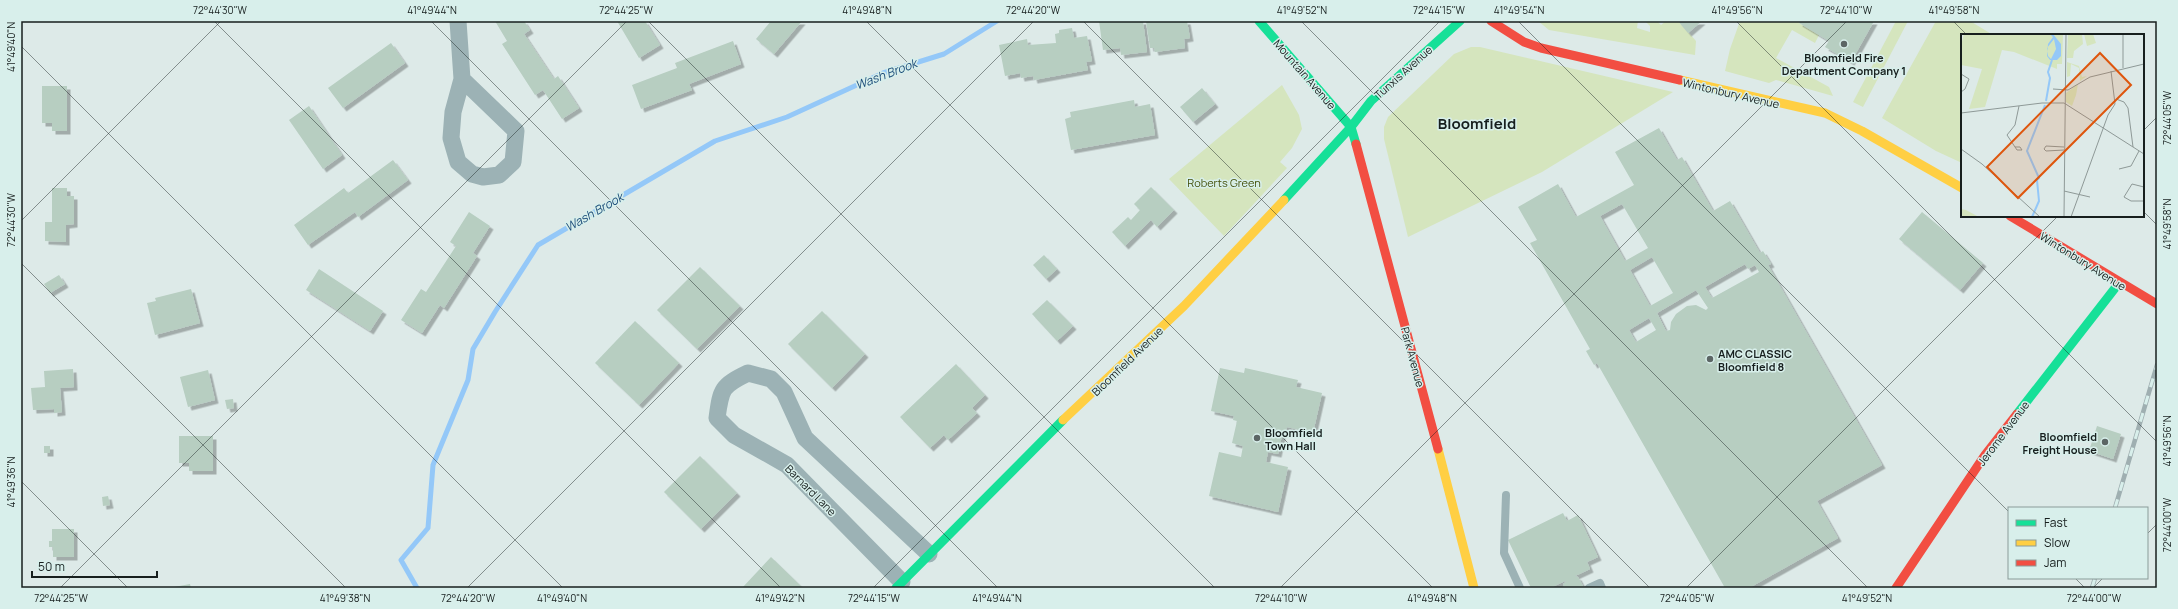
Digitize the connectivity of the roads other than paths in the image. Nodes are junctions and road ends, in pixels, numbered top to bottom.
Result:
1 (458, 21) edge
2 (1259, 21) edge
3 (1460, 21) edge
4 (1491, 21) edge
5 (462, 79) junction
6 (1351, 127) junction
7 (1961, 187) edge
8 (2012, 217) edge
9 (2119, 283) junction
10 (2157, 304) edge
11 (1506, 494) dead end
12 (929, 554) junction
13 (899, 585) edge
14 (1474, 588) edge
15 (1520, 588) edge
16 (1589, 588) edge
17 (1602, 588) edge
18 (1896, 588) edge

1 - 5 street
2 - 6 main road, Mountain Avenue
3 - 6 main road, Tunxis Avenue
4 - 7 main road, Wintonbury Avenue
5 - 5 street
6 - 12 main road, Bloomfield Avenue
6 - 14 main road, Park Avenue
8 - 9 main road, Wintonbury Avenue
9 - 10 main road, Wintonbury Avenue
9 - 18 main road, Jerome Avenue
11 - 15 lane
12 - 13 main road, Bloomfield Avenue
12 - 13 street, Barnard Lane
16 - 17 lane

